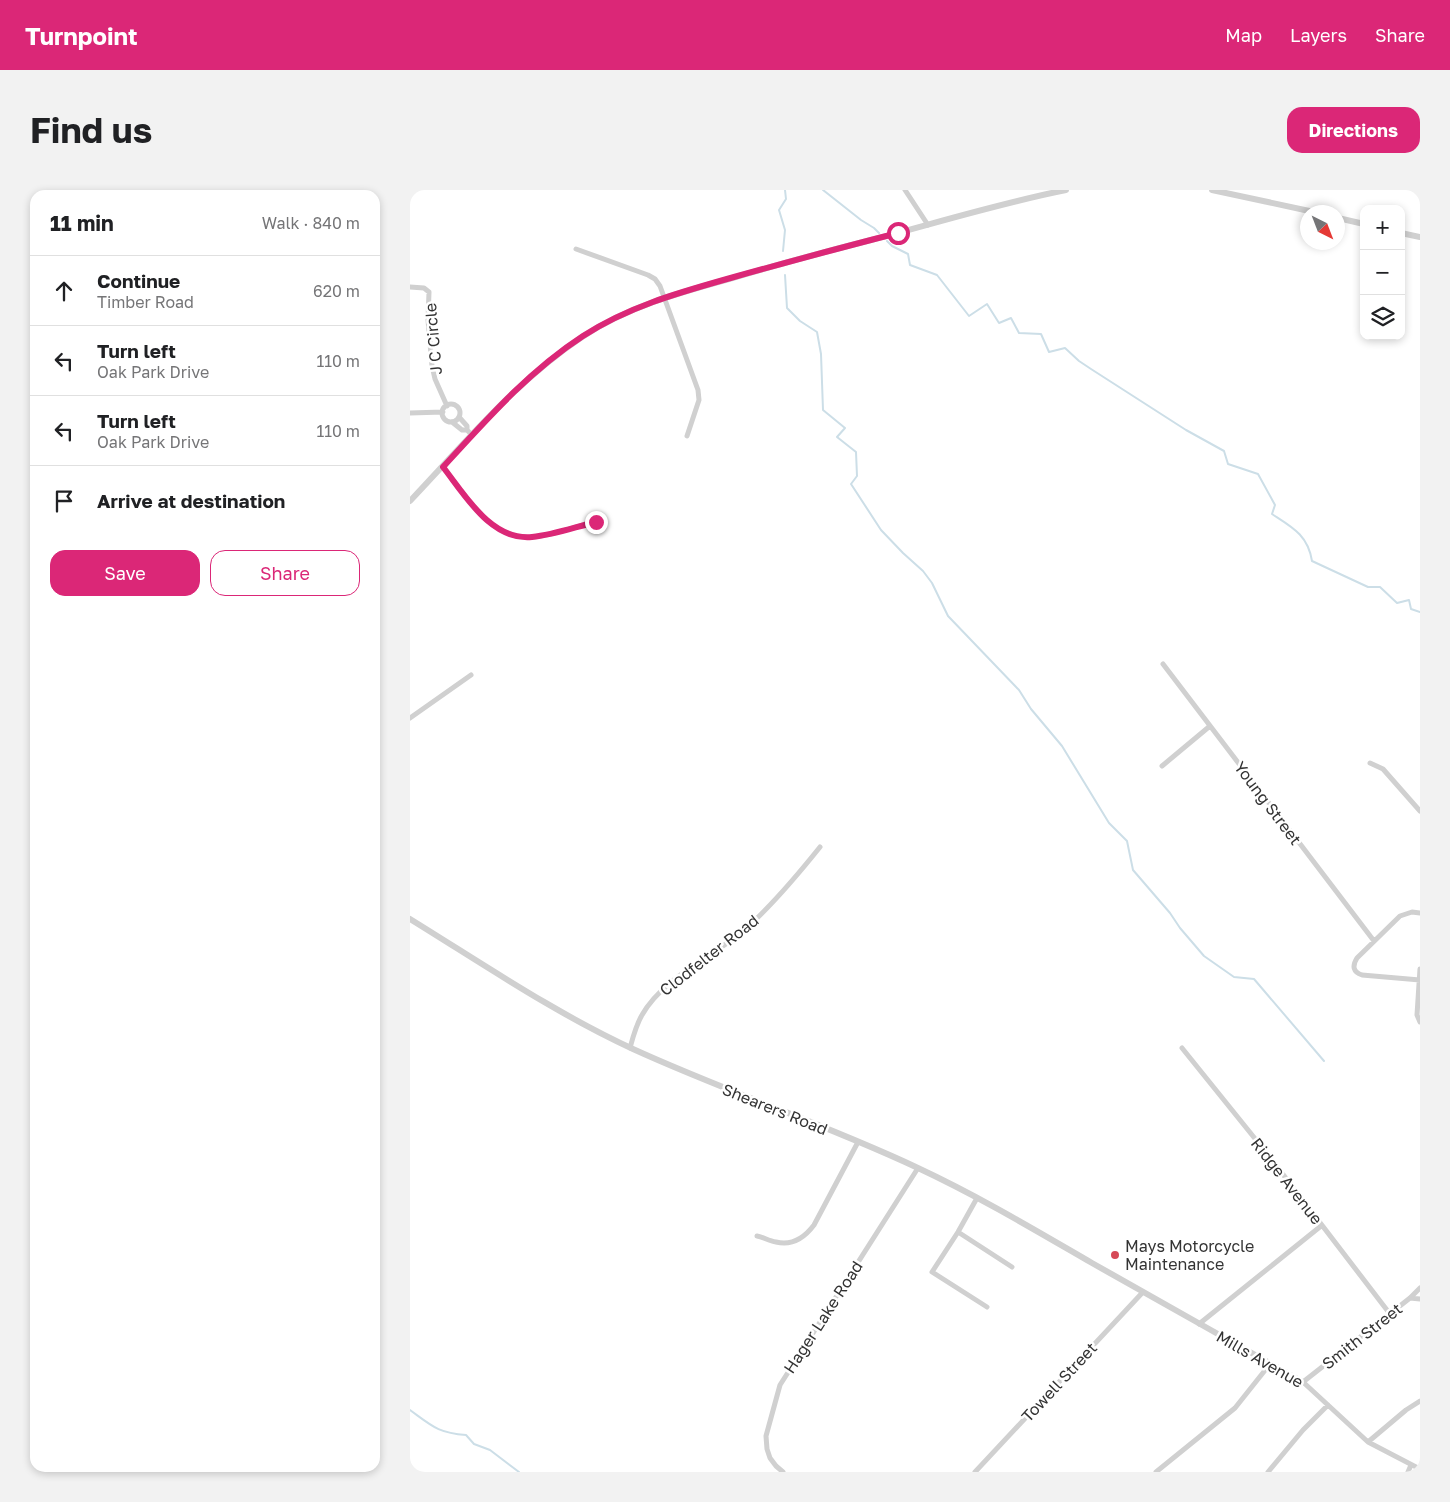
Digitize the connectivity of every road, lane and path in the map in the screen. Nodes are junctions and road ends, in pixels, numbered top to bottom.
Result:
1 (905, 190) edge
2 (1066, 190) edge
3 (1212, 190) edge
4 (1300, 209) edge
5 (1345, 220) edge
6 (1360, 223) edge
7 (928, 225) junction
8 (1405, 233) edge
9 (1420, 236) edge
10 (576, 249) dead end
11 (410, 287) edge
12 (665, 297) junction
13 (447, 406) junction
14 (443, 412) junction
15 (410, 413) edge
16 (459, 417) junction
17 (452, 422) junction
18 (470, 433) junction
19 (687, 436) dead end
20 (443, 467) junction
21 (410, 501) edge
22 (596, 522) dead end
23 (1163, 664) dead end
24 (471, 675) dead end
25 (410, 718) edge
26 (1210, 726) junction
27 (1370, 764) dead end
28 (1162, 766) dead end
29 (1420, 810) edge
30 (820, 847) dead end
31 (1420, 913) edge
32 (410, 919) edge
33 (1374, 941) junction
34 (1420, 969) edge
35 (1420, 980) edge
36 (1420, 1022) edge
37 (630, 1048) junction
38 (1182, 1048) dead end
39 (858, 1142) junction
40 (918, 1168) junction
41 (977, 1198) junction
42 (1321, 1226) junction
43 (958, 1232) junction
44 (757, 1236) dead end
45 (1012, 1267) dead end
46 (1420, 1288) edge
47 (1143, 1292) junction
48 (1410, 1298) junction
49 (1420, 1299) edge
50 (987, 1307) dead end
51 (1390, 1314) junction
52 (1199, 1324) junction
53 (1270, 1364) junction
54 (1303, 1382) junction
55 (1420, 1401) edge
56 (1328, 1405) junction
57 (1368, 1442) junction
58 (1411, 1465) junction
59 (1420, 1470) edge
60 (783, 1472) edge
61 (975, 1472) edge
62 (1156, 1472) edge
63 (1268, 1472) edge
64 (1408, 1472) edge

1 - 7 street
2 - 7 street
3 - 4 street
5 - 6 street
7 - 12 street
8 - 9 street
10 - 12 street
11 - 13 street, J C Circle
12 - 18 street
12 - 19 street
13 - 14 street
13 - 16 street, J C Circle
14 - 15 street
14 - 17 street
16 - 17 street
16 - 18 street, J C Circle
17 - 18 street
18 - 20 street
20 - 21 street
20 - 22 street
23 - 26 street, Young Street
24 - 25 street
26 - 28 street
26 - 33 street, Young Street
27 - 29 street
30 - 37 street, Clodfelter Road
31 - 33 street
32 - 37 street, Shearers Road
33 - 35 street
34 - 35 street
35 - 36 street
37 - 39 street, Shearers Road
38 - 42 street, Ridge Avenue
39 - 40 street, Shearers Road
39 - 44 street
40 - 41 street, Shearers Road
40 - 60 street, Hager Lake Road
41 - 43 street
41 - 47 street, Shearers Road
42 - 51 street, Ridge Avenue
42 - 52 street
43 - 45 street
43 - 50 street
46 - 48 street, Smith Street
47 - 52 street, Mills Avenue
47 - 61 street, Towell Street
48 - 49 street
48 - 51 street, Smith Street
51 - 54 street, Smith Street
52 - 53 street, Mills Avenue
53 - 54 street, Mills Avenue
53 - 62 street
54 - 56 street, Mills Avenue
55 - 57 street
56 - 57 street, Mills Avenue
56 - 63 street
57 - 58 street, Mills Avenue
58 - 59 street, Mills Avenue
58 - 64 street

